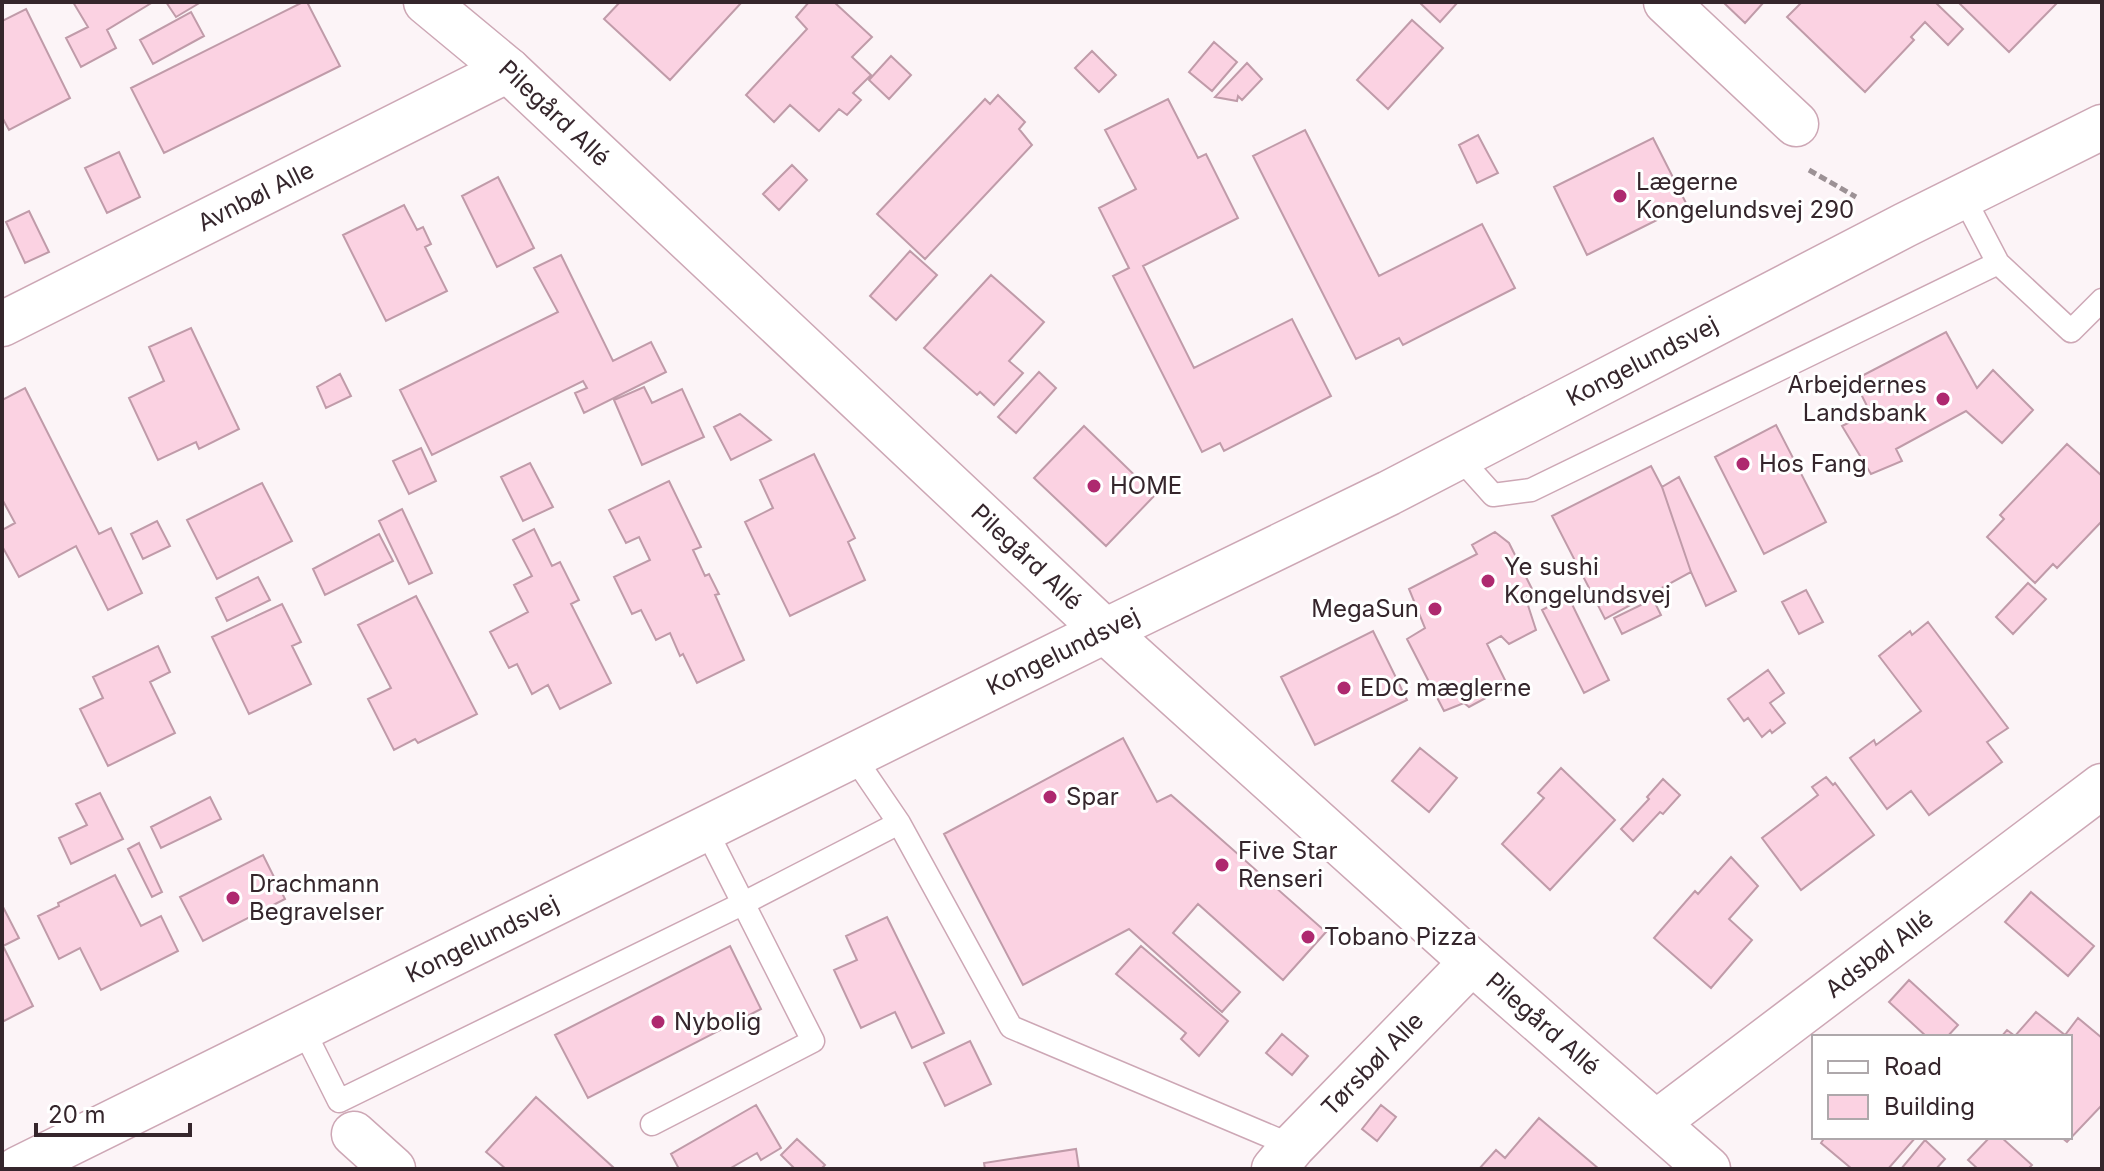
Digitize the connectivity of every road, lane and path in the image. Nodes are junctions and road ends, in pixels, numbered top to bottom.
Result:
1 (426, 2) edge
2 (1666, 2) edge
3 (508, 70) junction
4 (1796, 124) joint
5 (2102, 127) edge
6 (1963, 196) junction
7 (1905, 225) junction
8 (1998, 263) junction
9 (2102, 300) edge
10 (2, 324) edge
11 (1459, 457) junction
12 (1105, 631) junction
13 (854, 757) junction
14 (2102, 786) edge
15 (899, 823) junction
16 (706, 830) junction
17 (744, 903) junction
18 (1472, 962) junction
19 (303, 1029) junction
20 (1656, 1123) junction
21 (652, 1124) dead end
22 (354, 1134) dead end
23 (1283, 1158) edge
24 (18, 1169) edge
25 (393, 1169) edge
26 (1708, 1169) edge

1 - 3 street, Pilegård Allé
2 - 4 street
3 - 10 street, Avnbøl Alle
3 - 12 street, Pilegård Allé
4 - 7 path
5 - 6 street, Kongelundsvej
6 - 7 street, Kongelundsvej
6 - 8 lane
7 - 11 street, Kongelundsvej
8 - 9 lane
8 - 11 lane
11 - 12 street, Kongelundsvej
12 - 13 street, Kongelundsvej
12 - 18 street, Pilegård Allé
13 - 15 lane
13 - 16 street, Kongelundsvej
14 - 20 street, Adsbøl Allé
15 - 17 lane
15 - 23 lane
16 - 17 lane
16 - 19 street, Kongelundsvej
17 - 19 lane
17 - 21 lane
18 - 20 street, Pilegård Allé
18 - 23 street, Tørsbøl Alle
19 - 24 street, Kongelundsvej
20 - 26 street, Pilegård Allé
22 - 25 street

